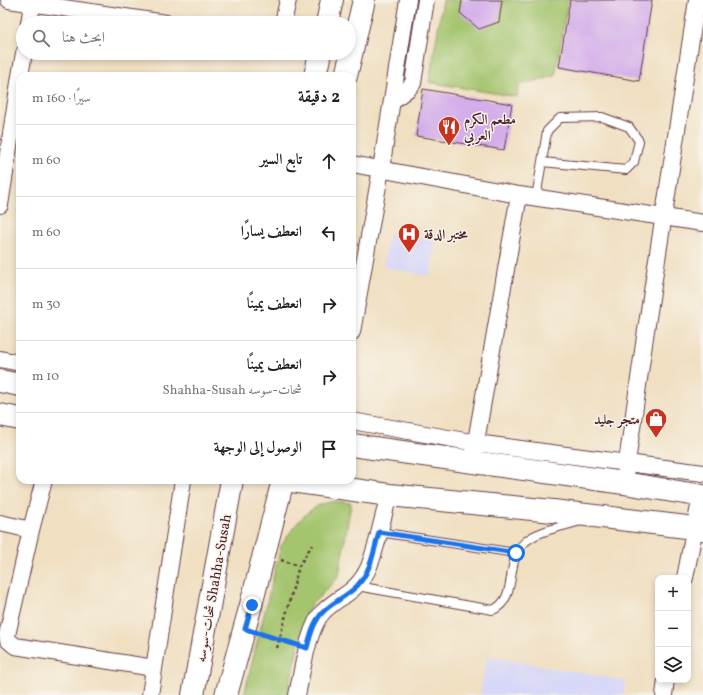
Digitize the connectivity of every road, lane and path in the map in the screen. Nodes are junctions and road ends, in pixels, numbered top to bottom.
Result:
1 (9, 0) edge
2 (288, 0) edge
3 (332, 0) edge
4 (364, 0) edge
5 (408, 0) edge
6 (426, 0) edge
7 (696, 0) edge
8 (32, 2) edge
9 (30, 16) edge
10 (121, 16) edge
11 (286, 16) edge
12 (329, 16) edge
13 (356, 34) edge
14 (698, 36) edge
15 (23, 60) edge
16 (318, 60) edge
17 (350, 60) edge
18 (21, 72) edge
19 (316, 72) edge
20 (347, 72) edge
21 (16, 93) edge
22 (392, 101) junction
23 (5, 140) edge
24 (542, 162) junction
25 (356, 165) edge
26 (381, 170) junction
27 (519, 195) junction
28 (536, 198) junction
29 (0, 205) edge
30 (664, 216) junction
31 (703, 223) edge
32 (356, 310) edge
33 (0, 359) edge
34 (16, 362) edge
35 (0, 382) edge
36 (16, 384) edge
37 (0, 415) edge
38 (16, 418) edge
39 (356, 422) edge
40 (356, 445) edge
41 (474, 452) junction
42 (626, 473) junction
43 (703, 473) edge
44 (43, 484) edge
45 (182, 484) edge
46 (231, 484) edge
47 (283, 484) edge
48 (312, 484) edge
49 (389, 495) junction
50 (702, 496) edge
51 (595, 516) junction
52 (0, 523) edge
53 (31, 530) junction
54 (379, 532) junction
55 (698, 539) edge
56 (312, 545) dead end
57 (516, 553) junction
58 (686, 575) edge
59 (357, 586) junction
60 (245, 629) junction
61 (280, 640) junction
62 (277, 648) dead end
63 (307, 648) junction
64 (154, 668) junction
65 (666, 683) edge
66 (150, 695) edge
67 (193, 695) edge
68 (226, 695) edge
69 (296, 695) edge
70 (664, 695) edge

1 - 8 street
2 - 11 street
3 - 12 street
4 - 13 street
5 - 22 street
6 - 22 street
7 - 14 street
8 - 9 street
8 - 10 street
14 - 30 street
15 - 18 street
16 - 19 street
17 - 20 street
21 - 23 street
22 - 26 street
23 - 29 street
24 - 24 lane
24 - 28 lane
25 - 26 street
26 - 27 street
26 - 32 street
27 - 28 street
27 - 41 street
28 - 30 street
30 - 31 street
30 - 42 street
33 - 34 street
35 - 36 street
37 - 38 street
39 - 41 street
40 - 41 street
41 - 42 street
42 - 43 street
42 - 50 street
44 - 53 street
45 - 64 street
46 - 67 street, شحات-سوسه Shahha-Susah
47 - 60 street
48 - 49 street
49 - 51 street
49 - 54 street
50 - 55 street
51 - 55 street
51 - 57 lane
52 - 53 street
53 - 64 street
54 - 57 lane
54 - 59 street
55 - 58 street
56 - 61 path
57 - 59 lane
59 - 63 street
60 - 61 path
60 - 68 street
61 - 62 path
61 - 63 path
63 - 69 street
64 - 66 street
65 - 70 street

